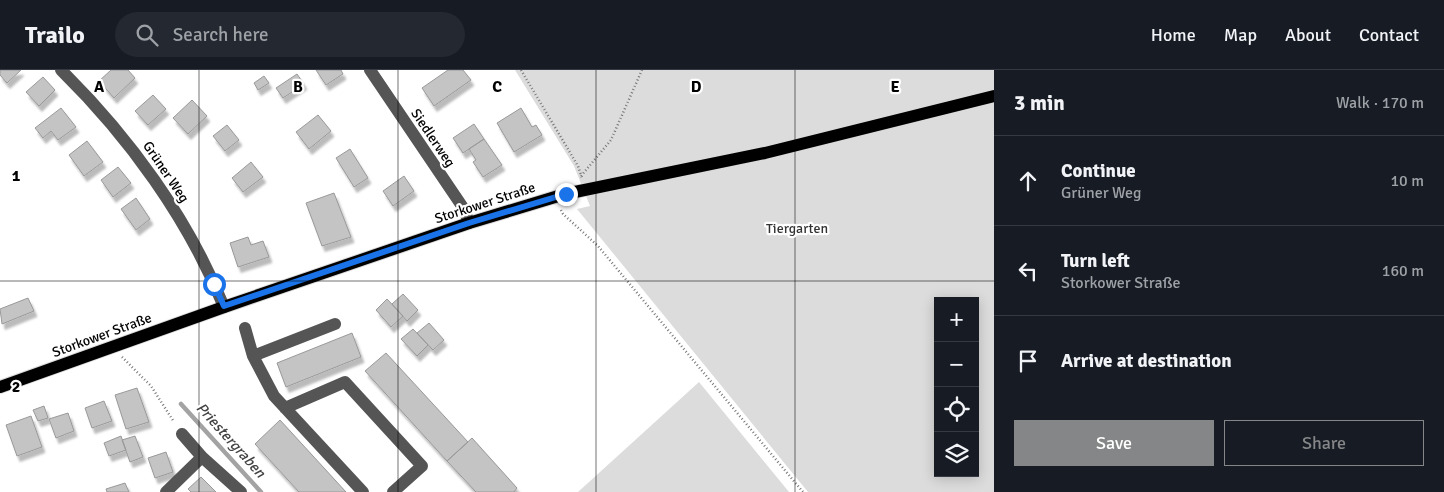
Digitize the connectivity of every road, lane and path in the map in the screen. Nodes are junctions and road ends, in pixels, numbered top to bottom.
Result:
1 (61, 70) edge
2 (370, 70) edge
3 (521, 70) edge
4 (642, 70) edge
5 (994, 96) edge
6 (581, 176) junction
7 (585, 189) junction
8 (555, 197) junction
9 (469, 223) junction
10 (224, 306) junction
11 (335, 324) dead end
12 (244, 328) dead end
13 (112, 347) junction
14 (253, 356) junction
15 (0, 387) edge
16 (285, 408) junction
17 (182, 434) joint
18 (202, 457) junction
19 (166, 492) edge
20 (240, 492) edge
21 (363, 492) edge
22 (393, 492) edge
23 (803, 492) edge

1 - 10 street, Grüner Weg
2 - 9 street, Siedlerweg
3 - 6 path
4 - 6 path
5 - 7 main road, Storkower Straße
6 - 7 path
7 - 8 main road, Storkower Straße
8 - 9 main road, Storkower Straße
8 - 23 path
9 - 10 main road, Storkower Straße
10 - 13 main road, Storkower Straße
11 - 14 street
12 - 14 street
13 - 15 main road, Storkower Straße
13 - 17 path
14 - 16 street
16 - 21 street
16 - 22 street
17 - 18 street
18 - 19 street
18 - 20 street

